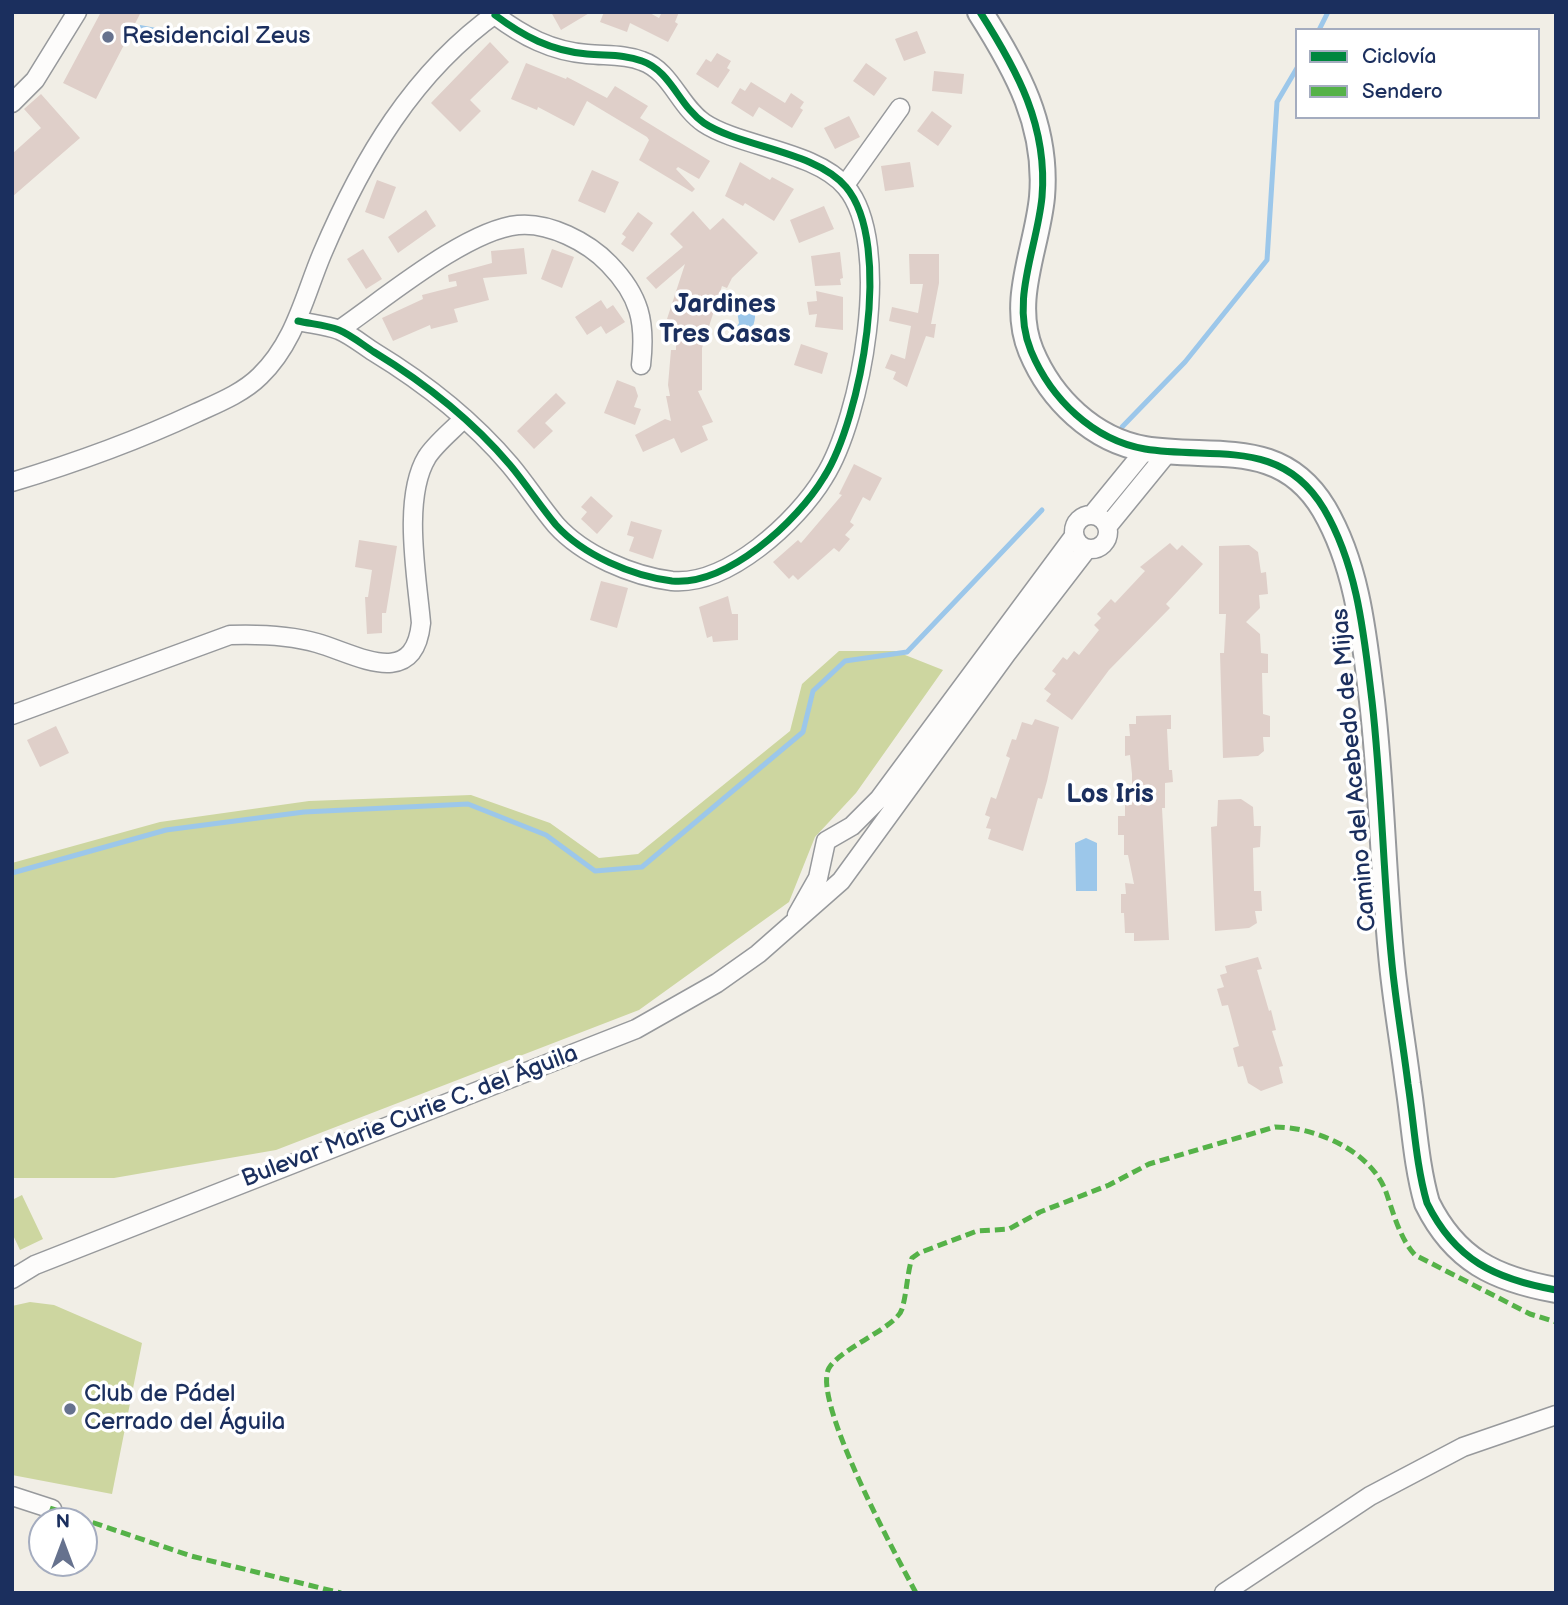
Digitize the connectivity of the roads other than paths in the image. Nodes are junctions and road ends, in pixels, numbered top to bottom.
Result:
1 (77, 12) edge
2 (980, 12) edge
3 (496, 13) edge
4 (12, 103) edge
5 (900, 108) dead end
6 (845, 185) junction
7 (298, 321) junction
8 (340, 330) junction
9 (641, 365) dead end
10 (464, 418) junction
11 (1157, 450) junction
12 (12, 482) edge
13 (1092, 515) junction
14 (1107, 527) junction
15 (1074, 536) junction
16 (1087, 550) junction
17 (12, 715) edge
18 (836, 833) junction
19 (824, 850) junction
20 (857, 860) junction
21 (792, 924) junction
22 (12, 1279) edge
23 (1556, 1290) edge
24 (1556, 1415) edge
25 (12, 1496) edge
26 (12, 1503) edge
27 (1224, 1593) edge

1 - 4 street
2 - 11 street, Camino del Acebedo de Mijas
3 - 6 street
3 - 7 street
5 - 6 street
6 - 10 street
7 - 8 street
7 - 12 street
8 - 9 street
8 - 10 street
10 - 17 street
11 - 13 street
11 - 14 street
11 - 23 street, Camino del Acebedo de Mijas
13 - 14 street
13 - 15 street
14 - 16 street
15 - 16 street
15 - 18 street, Bulevar Marie Curie C. del Águila
16 - 20 street, Bulevar Marie Curie C. del Águila
18 - 19 street, Bulevar Marie Curie C. del Águila
18 - 20 street
19 - 20 street
19 - 21 street, Bulevar Marie Curie C. del Águila
20 - 21 street, Bulevar Marie Curie C. del Águila
21 - 22 street, Bulevar Marie Curie C. del Águila
24 - 27 street
25 - 26 street

